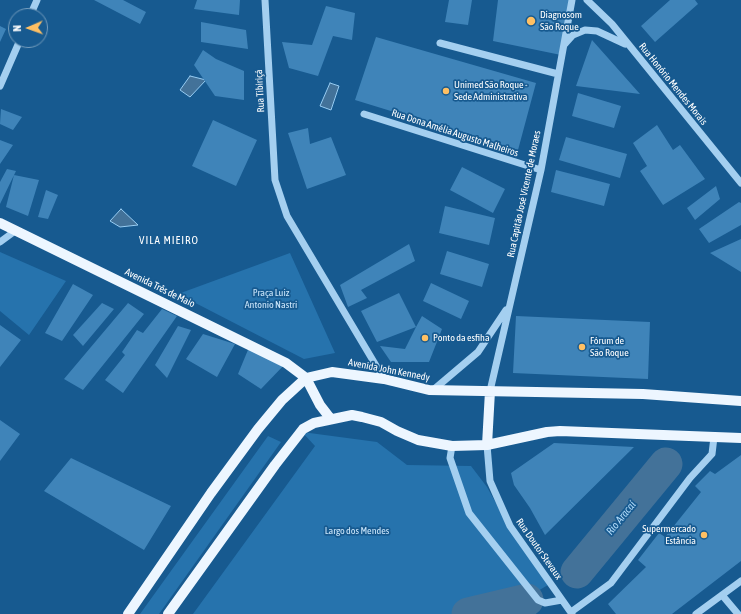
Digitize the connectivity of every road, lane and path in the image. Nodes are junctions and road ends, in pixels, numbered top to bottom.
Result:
1 (265, 0) edge
2 (572, 0) edge
3 (587, 0) edge
4 (440, 43) dead end
5 (629, 46) junction
6 (563, 47) junction
7 (17, 48) edge
8 (558, 74) junction
9 (0, 86) edge
10 (364, 114) dead end
11 (541, 170) junction
12 (741, 183) edge
13 (0, 223) edge
14 (16, 231) junction
15 (0, 242) edge
16 (509, 304) junction
17 (306, 378) junction
18 (384, 379) junction
19 (490, 390) junction
20 (432, 391) junction
21 (741, 401) edge
22 (330, 418) junction
23 (714, 437) junction
24 (741, 438) edge
25 (487, 445) junction
26 (452, 446) junction
27 (741, 581) edge
28 (722, 595) junction
29 (562, 600) junction
30 (572, 613) edge
31 (128, 614) edge
32 (168, 614) edge
33 (696, 614) edge
34 (738, 614) edge

1 - 18 street, Rua Tibiriçá
2 - 6 street, Rua Capitão José Vicente de Moraes
3 - 5 street, Rua Honório Mendes Morais
4 - 8 street
5 - 6 street
5 - 12 street, Rua Honório Mendes Morais
6 - 8 street, Rua Capitão José Vicente de Moraes
7 - 9 street
8 - 11 street, Rua Capitão José Vicente de Moraes
10 - 11 street, Rua Dona Amélia Augusto Malheiros
11 - 16 street, Rua Capitão José Vicente de Moraes
13 - 14 main road, Avenida Três de Maio
14 - 15 street
14 - 17 main road, Avenida Três de Maio
16 - 19 street, Rua Capitão José Vicente de Moraes
16 - 20 street
17 - 18 main road, Avenida John Kennedy
17 - 22 main road
17 - 31 main road, Avenida John Kennedy
18 - 20 main road, Avenida John Kennedy
19 - 20 main road, Avenida John Kennedy
19 - 21 main road, Avenida John Kennedy
19 - 25 main road
22 - 26 main road
22 - 32 main road
23 - 24 main road
23 - 25 main road
23 - 30 street
25 - 26 main road
25 - 29 street, Rua Doutor Stevaux
26 - 29 street
27 - 28 street
28 - 33 street
28 - 34 street
29 - 30 street, Rua Doutor Stevaux

